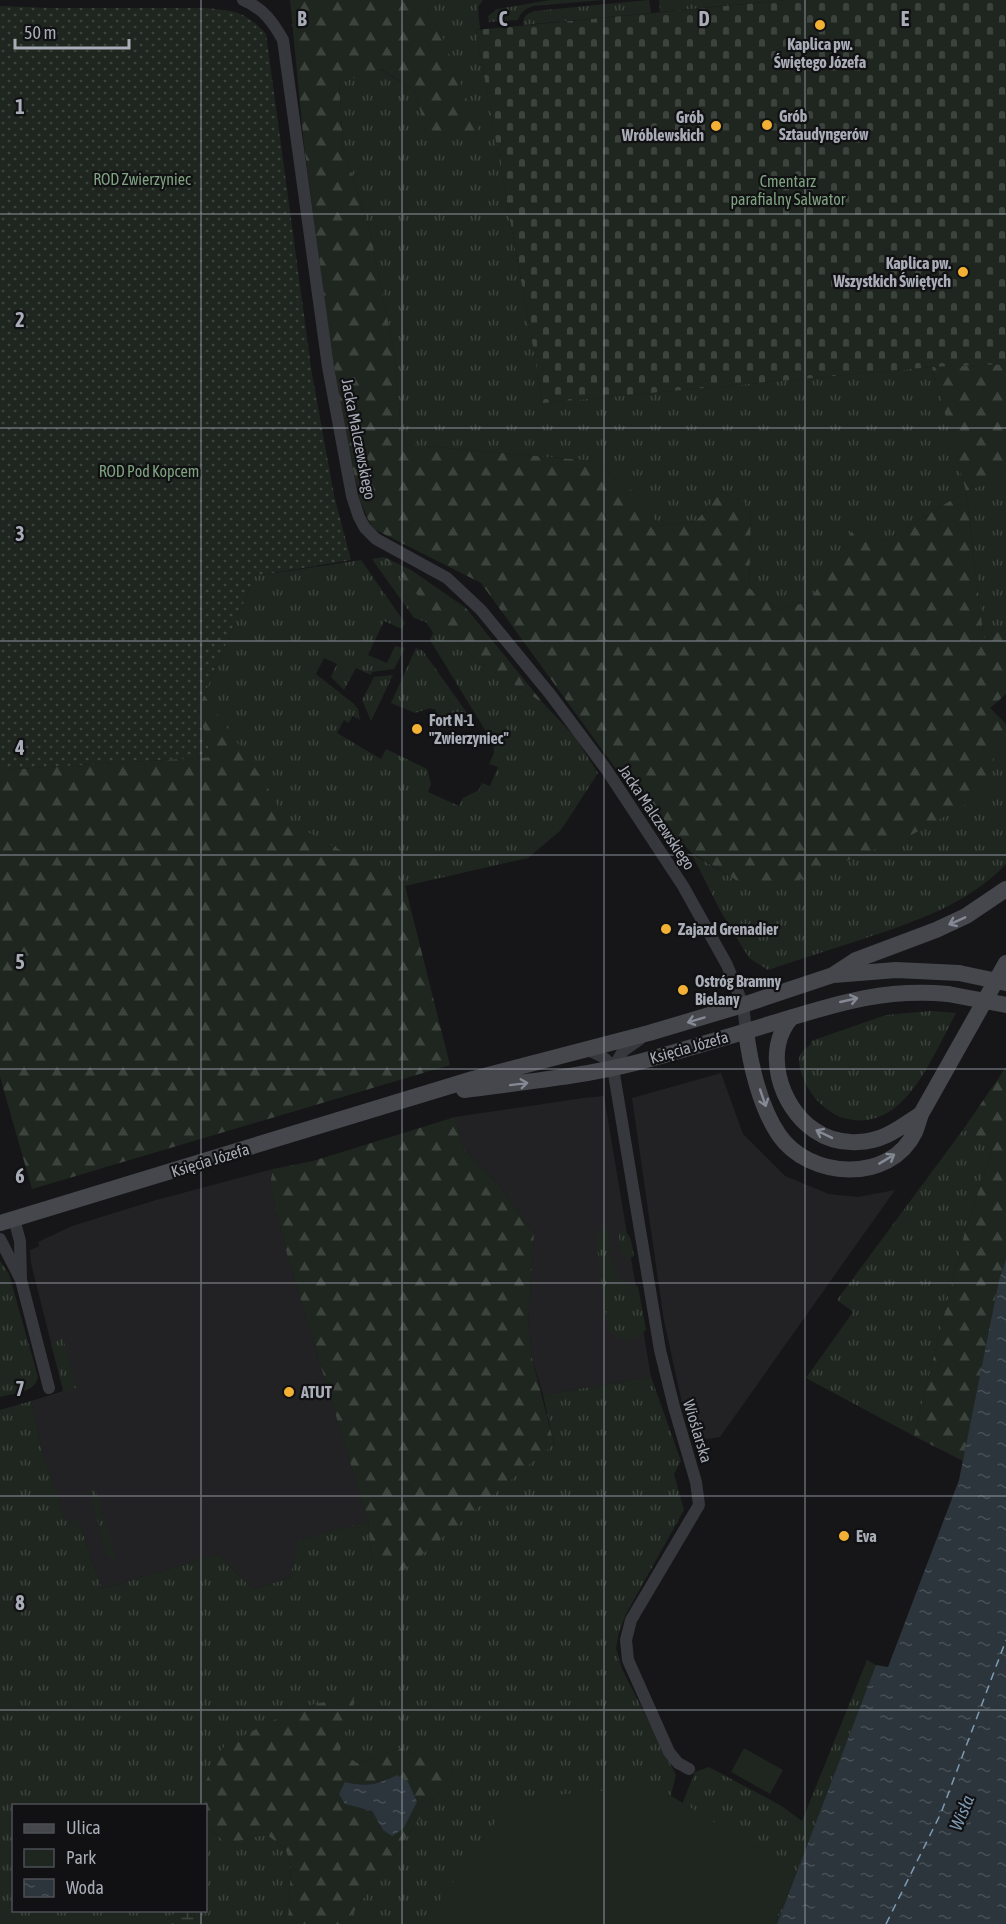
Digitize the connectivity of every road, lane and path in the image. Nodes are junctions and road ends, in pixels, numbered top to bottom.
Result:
1 (243, 0) edge
2 (1006, 889) edge
3 (1006, 963) edge
4 (833, 975) junction
5 (1006, 983) edge
6 (743, 1005) junction
7 (1006, 1005) edge
8 (792, 1017) junction
9 (746, 1031) junction
10 (649, 1033) junction
11 (582, 1049) junction
12 (613, 1068) junction
13 (419, 1096) junction
14 (921, 1114) junction
15 (7, 1221) edge
16 (0, 1239) edge
17 (21, 1280) junction
18 (49, 1388) dead end
19 (689, 1769) dead end

1 - 6 street, Jacka Malczewskiego
2 -> 4 main road, Księcia Józefa
3 - 14 main road, Księcia Józefa
4 - 5 main road, bridge
4 - 6 main road, Księcia Józefa
6 - 9 street, Księcia Józefa
6 -> 10 main road, Księcia Józefa
8 -> 7 main road, bridge
8 - 9 main road, Księcia Józefa
14 -> 8 main road, Księcia Józefa
9 - 12 main road, Księcia Józefa
9 -> 14 main road, Księcia Józefa
10 - 11 main road, Księcia Józefa
10 - 12 street
11 - 12 street
11 - 13 main road, Księcia Józefa
13 -> 12 main road, Księcia Józefa
12 - 19 street, Wioślarska
13 - 15 main road, Księcia Józefa
15 - 17 street
16 - 17 street
17 - 18 street

